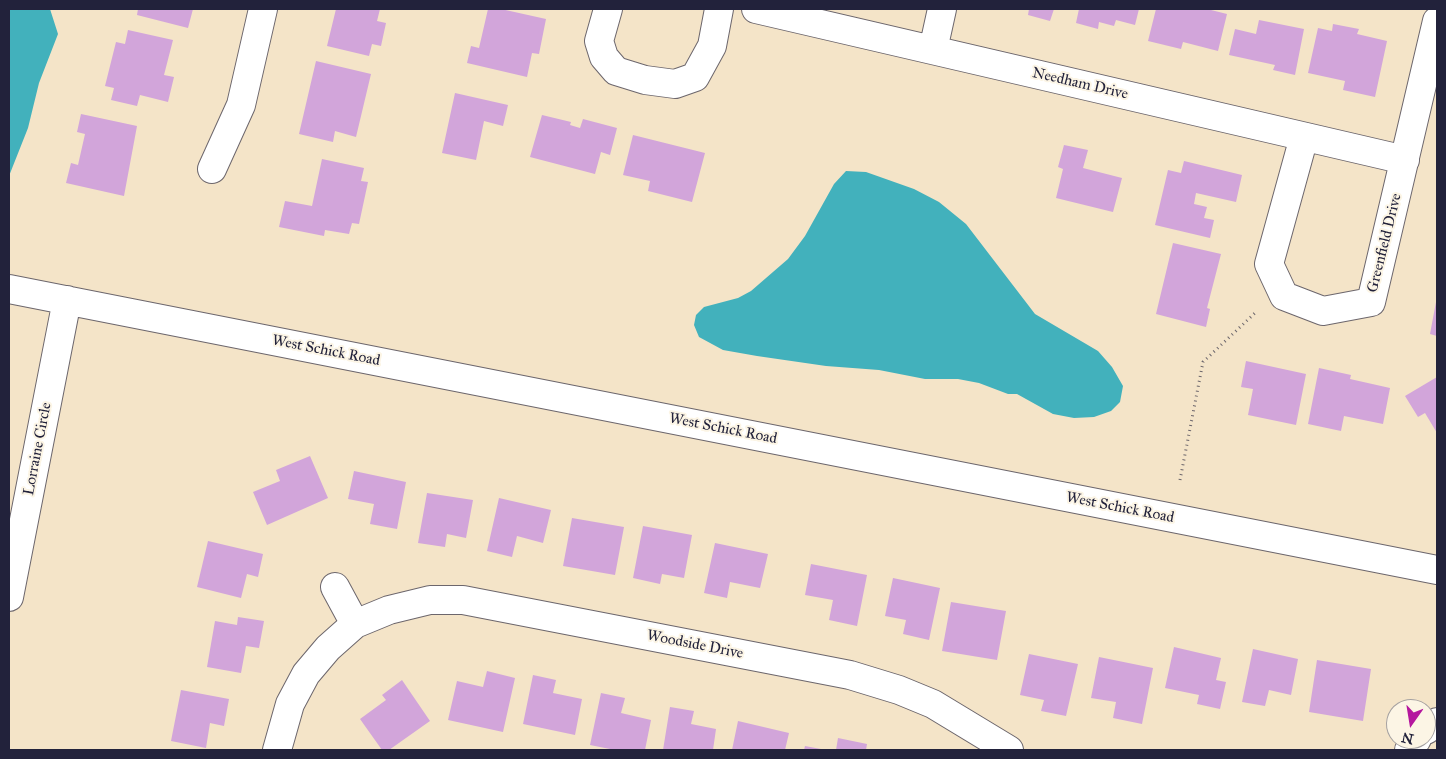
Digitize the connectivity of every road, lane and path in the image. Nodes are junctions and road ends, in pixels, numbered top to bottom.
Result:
1 (263, 9) edge
2 (608, 9) edge
3 (719, 9) edge
4 (756, 9) edge
5 (942, 9) edge
6 (1437, 21) edge
7 (933, 50) junction
8 (1304, 137) junction
9 (1405, 160) junction
10 (212, 170) dead end
11 (9, 289) edge
12 (67, 300) junction
13 (1255, 313) dead end
14 (1180, 480) dead end
15 (1437, 570) edge
16 (335, 586) dead end
17 (9, 597) edge
18 (361, 622) junction
19 (277, 750) edge
20 (1009, 750) edge

1 - 10 street
2 - 3 street
4 - 7 street, Needham Drive
5 - 7 street
6 - 9 street, Greenfield Drive
7 - 8 street, Needham Drive
8 - 9 street, Needham Drive
8 - 9 street, Greenfield Drive
11 - 12 street, West Schick Road
12 - 15 street, West Schick Road
12 - 17 street, Lorraine Circle
13 - 14 path
16 - 18 street
18 - 19 street
18 - 20 street, Woodside Drive

